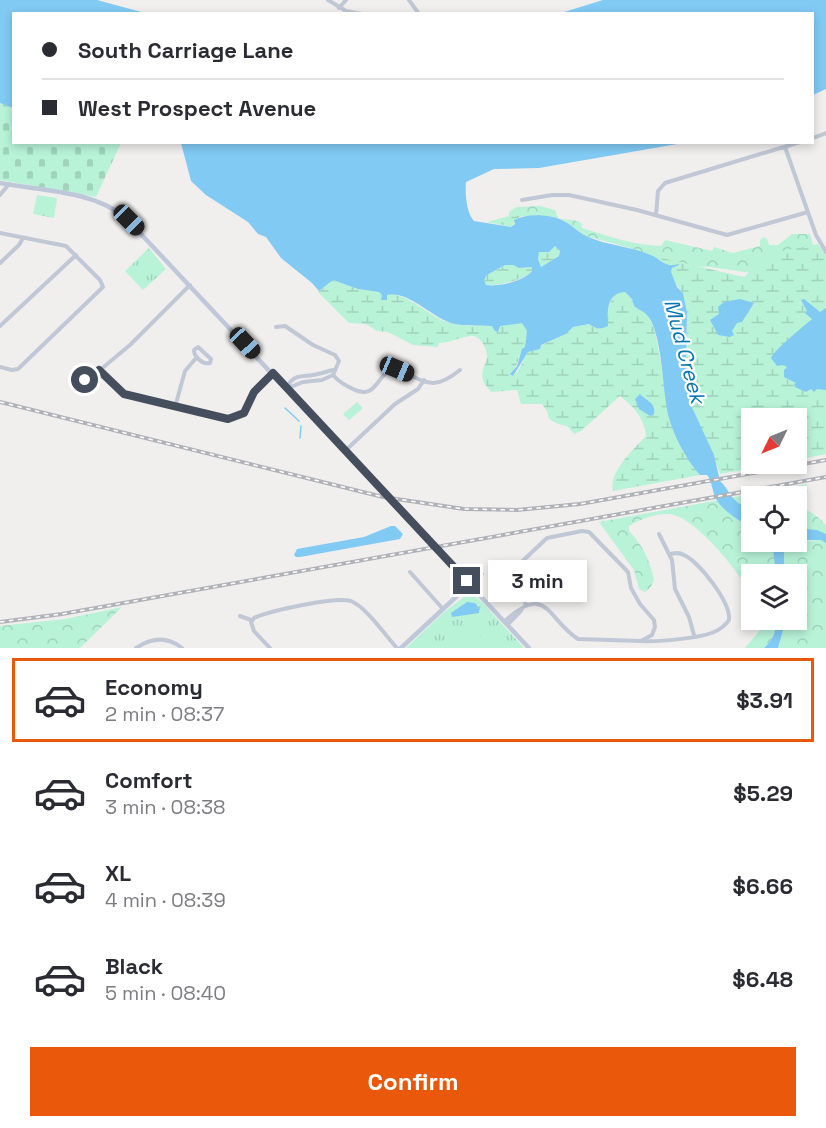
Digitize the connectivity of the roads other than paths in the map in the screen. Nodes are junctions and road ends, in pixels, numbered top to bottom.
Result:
1 (328, 0) edge
2 (346, 0) edge
3 (409, 0) edge
4 (339, 8) junction
5 (351, 12) edge
6 (418, 12) edge
7 (794, 144) edge
8 (785, 147) junction
9 (0, 183) edge
10 (9, 184) junction
11 (0, 195) edge
12 (522, 200) dead end
13 (808, 212) junction
14 (656, 215) junction
15 (0, 233) edge
16 (23, 238) junction
17 (826, 252) edge
18 (76, 255) junction
19 (0, 263) edge
20 (190, 284) junction
21 (0, 326) edge
22 (276, 327) dead end
23 (197, 357) junction
24 (0, 367) edge
25 (99, 370) junction
26 (460, 370) dead end
27 (333, 372) junction
28 (273, 373) junction
29 (88, 380) dead end
30 (424, 381) junction
31 (287, 388) junction
32 (176, 407) junction
33 (346, 450) junction
34 (659, 534) dead end
35 (670, 554) junction
36 (410, 573) dead end
37 (482, 574) dead end
38 (470, 584) junction
39 (524, 607) junction
40 (443, 609) junction
41 (240, 616) dead end
42 (251, 620) junction
43 (506, 623) junction
44 (655, 628) junction
45 (694, 635) junction
46 (641, 641) junction
47 (659, 641) junction
48 (136, 648) edge
49 (182, 648) edge
50 (270, 648) edge
51 (399, 648) edge
52 (529, 648) edge

1 - 4 street
2 - 4 street
3 - 6 street
4 - 5 street
7 - 8 street
8 - 13 street
8 - 14 street
9 - 10 main road
10 - 11 street
10 - 20 main road
12 - 14 street
13 - 14 street
13 - 17 street
15 - 16 street
16 - 18 street
16 - 19 street
18 - 21 street
18 - 24 street
20 - 25 street
20 - 28 main road
22 - 27 street
23 - 23 street
23 - 32 street
25 - 29 street
25 - 32 street
26 - 30 street
27 - 30 street
27 - 31 street
28 - 31 main road
28 - 32 street
30 - 33 street
31 - 33 main road
33 - 38 main road
34 - 35 street
35 - 45 street
35 - 45 street
36 - 40 street
37 - 38 street
38 - 40 main road
38 - 43 main road
39 - 43 street
39 - 44 street
39 - 46 street
40 - 51 main road
41 - 42 street
42 - 50 street
42 - 51 street
43 - 52 main road
44 - 46 street
44 - 47 street
45 - 47 street
46 - 47 street
48 - 49 street

